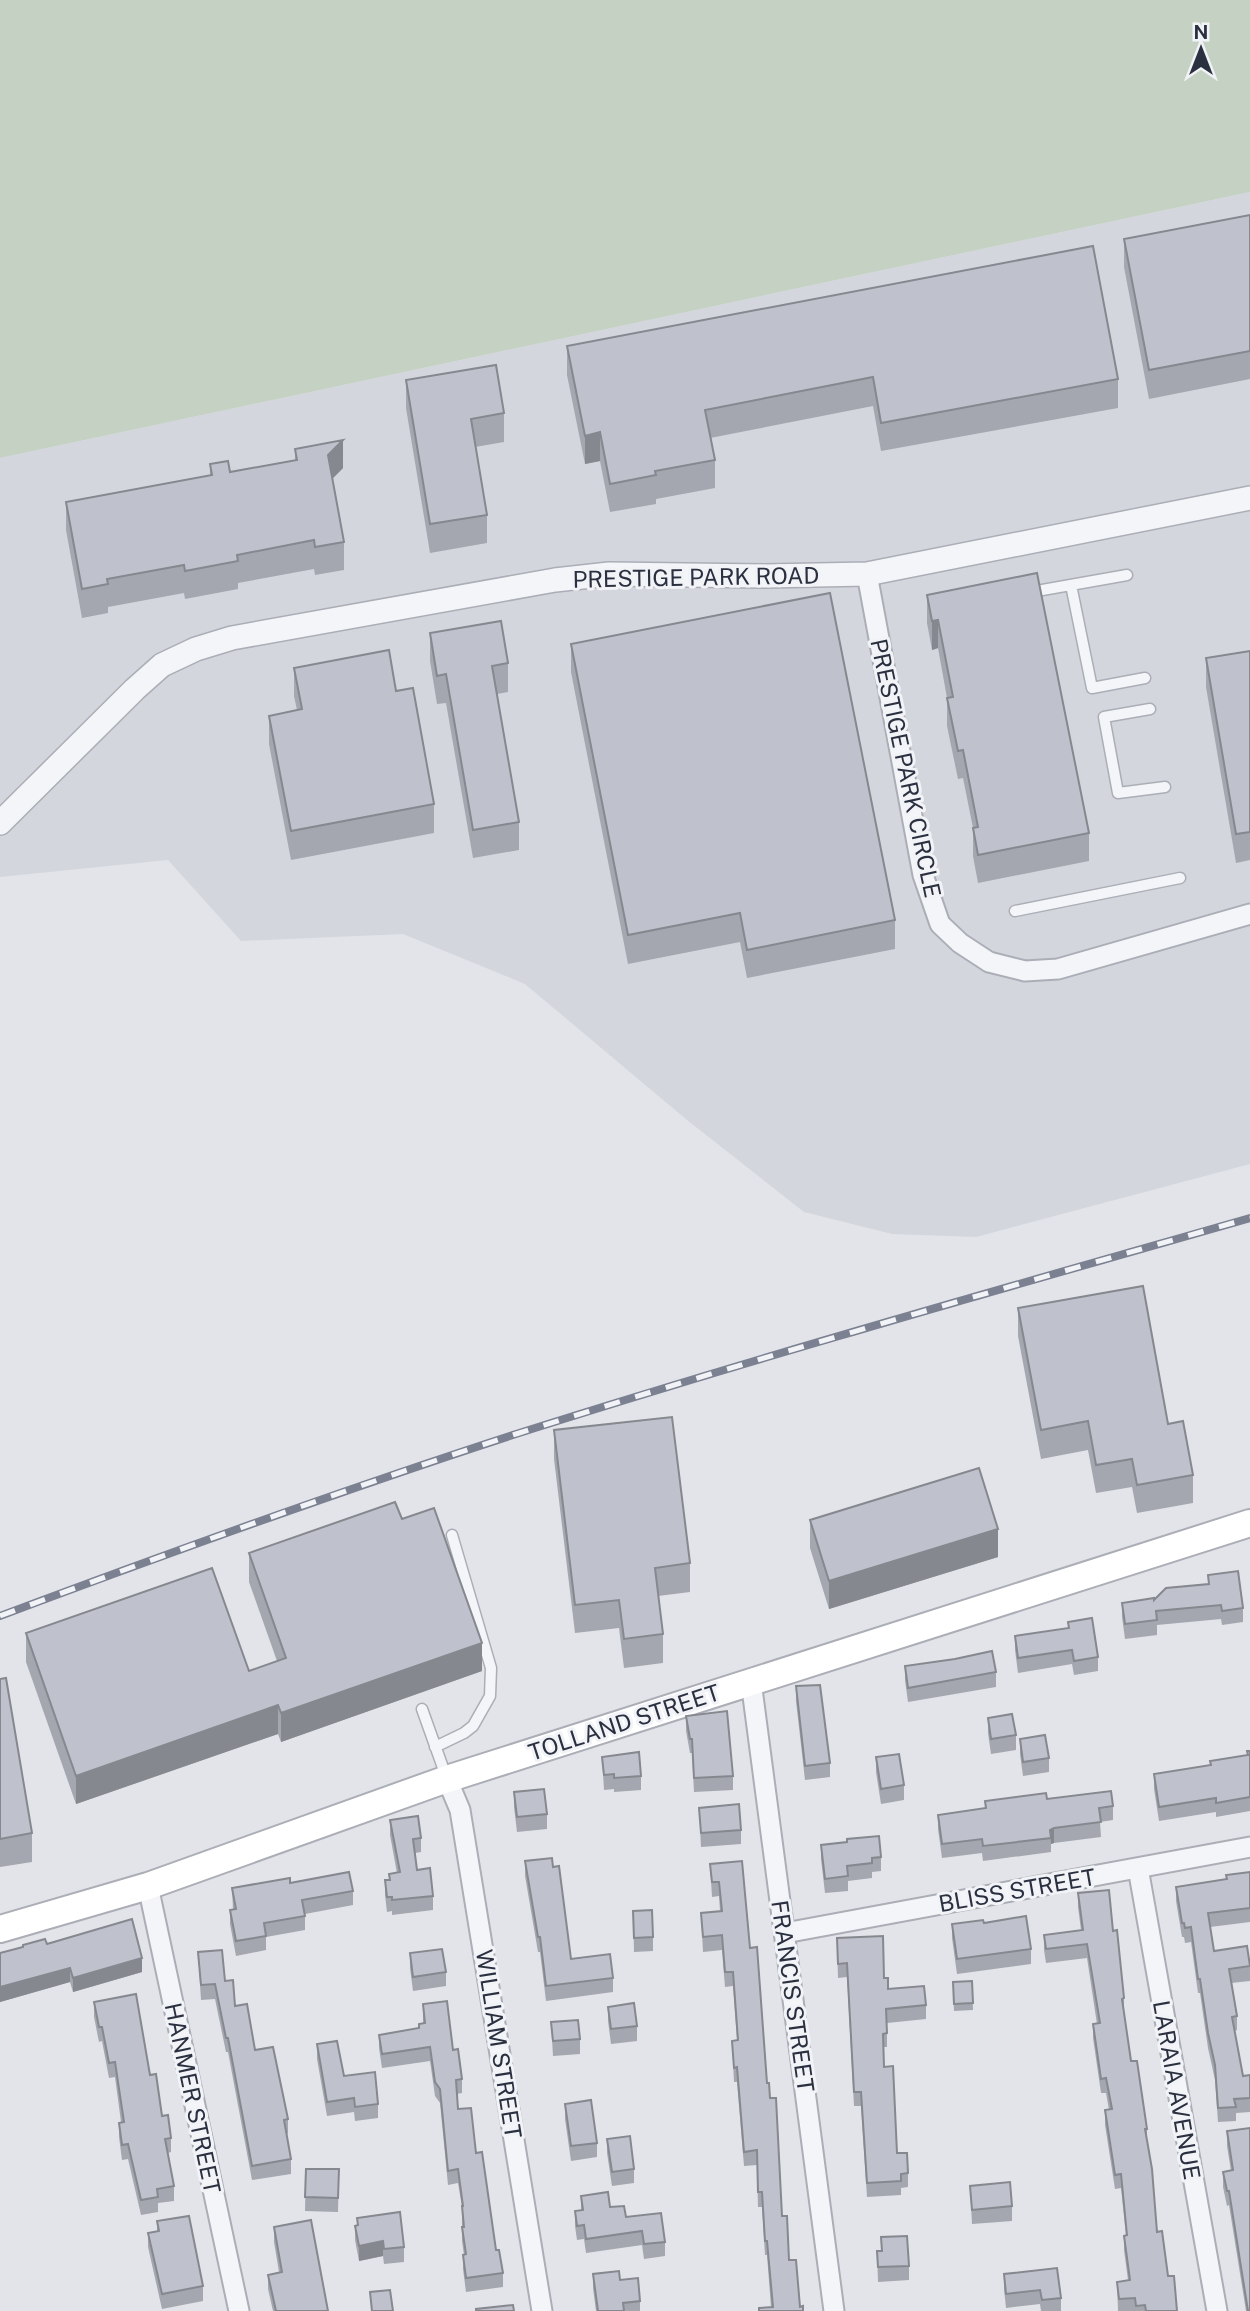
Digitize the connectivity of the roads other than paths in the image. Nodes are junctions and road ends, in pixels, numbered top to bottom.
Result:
1 (1250, 498) edge
2 (867, 574) junction
3 (1127, 575) dead end
4 (1071, 585) junction
5 (1020, 593) edge
6 (1145, 678) dead end
7 (1150, 709) dead end
8 (1165, 787) dead end
9 (0, 823) edge
10 (1180, 878) dead end
11 (1015, 911) dead end
12 (1250, 914) edge
13 (1250, 1523) edge
14 (452, 1535) dead end
15 (751, 1681) junction
16 (422, 1709) dead end
17 (435, 1747) junction
18 (447, 1779) junction
19 (1250, 1847) edge
20 (1138, 1868) junction
21 (148, 1885) junction
22 (0, 1929) edge
23 (785, 1933) junction
24 (239, 2311) edge
25 (542, 2311) edge
26 (834, 2311) edge
27 (1217, 2311) edge

1 - 2 street, PRESTIGE PARK ROAD
2 - 9 street, PRESTIGE PARK ROAD
2 - 12 street, PRESTIGE PARK CIRCLE
3 - 4 lane
4 - 5 lane
4 - 6 lane
7 - 8 lane
10 - 11 lane
13 - 15 main road, TOLLAND STREET
14 - 17 lane
15 - 18 main road, TOLLAND STREET
15 - 23 street, FRANCIS STREET
16 - 17 lane
17 - 18 lane
18 - 21 main road, TOLLAND STREET
18 - 25 street, WILLIAM STREET
19 - 20 street, BLISS STREET
20 - 23 street, BLISS STREET
20 - 27 street, LARAIA AVENUE
21 - 22 main road, TOLLAND STREET
21 - 24 street, HANMER STREET
23 - 26 street, FRANCIS STREET

